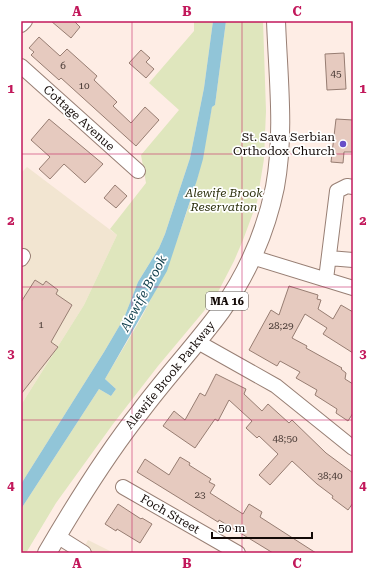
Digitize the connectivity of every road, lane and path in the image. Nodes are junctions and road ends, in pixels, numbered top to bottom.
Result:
1 (25, 21) edge
2 (276, 21) edge
3 (21, 25) edge
4 (21, 66) edge
5 (138, 171) dead end
6 (353, 187) edge
7 (252, 257) junction
8 (329, 258) junction
9 (353, 260) edge
10 (326, 279) junction
11 (353, 288) edge
12 (196, 341) junction
13 (353, 448) edge
14 (123, 487) dead end
15 (57, 536) junction
16 (236, 552) edge
17 (47, 553) edge
18 (84, 553) edge

1 - 3 street
2 - 7 main road, Alewife Brook Parkway / MA 16
4 - 5 street, Cottage Avenue
6 - 8 street
7 - 10 street
7 - 12 main road, Alewife Brook Parkway / MA 16
8 - 9 street
8 - 10 street
10 - 11 street
12 - 13 street
12 - 15 main road, Alewife Brook Parkway / MA 16
14 - 16 street, Foch Street
15 - 17 main road, Alewife Brook Parkway / MA 16
15 - 18 street

